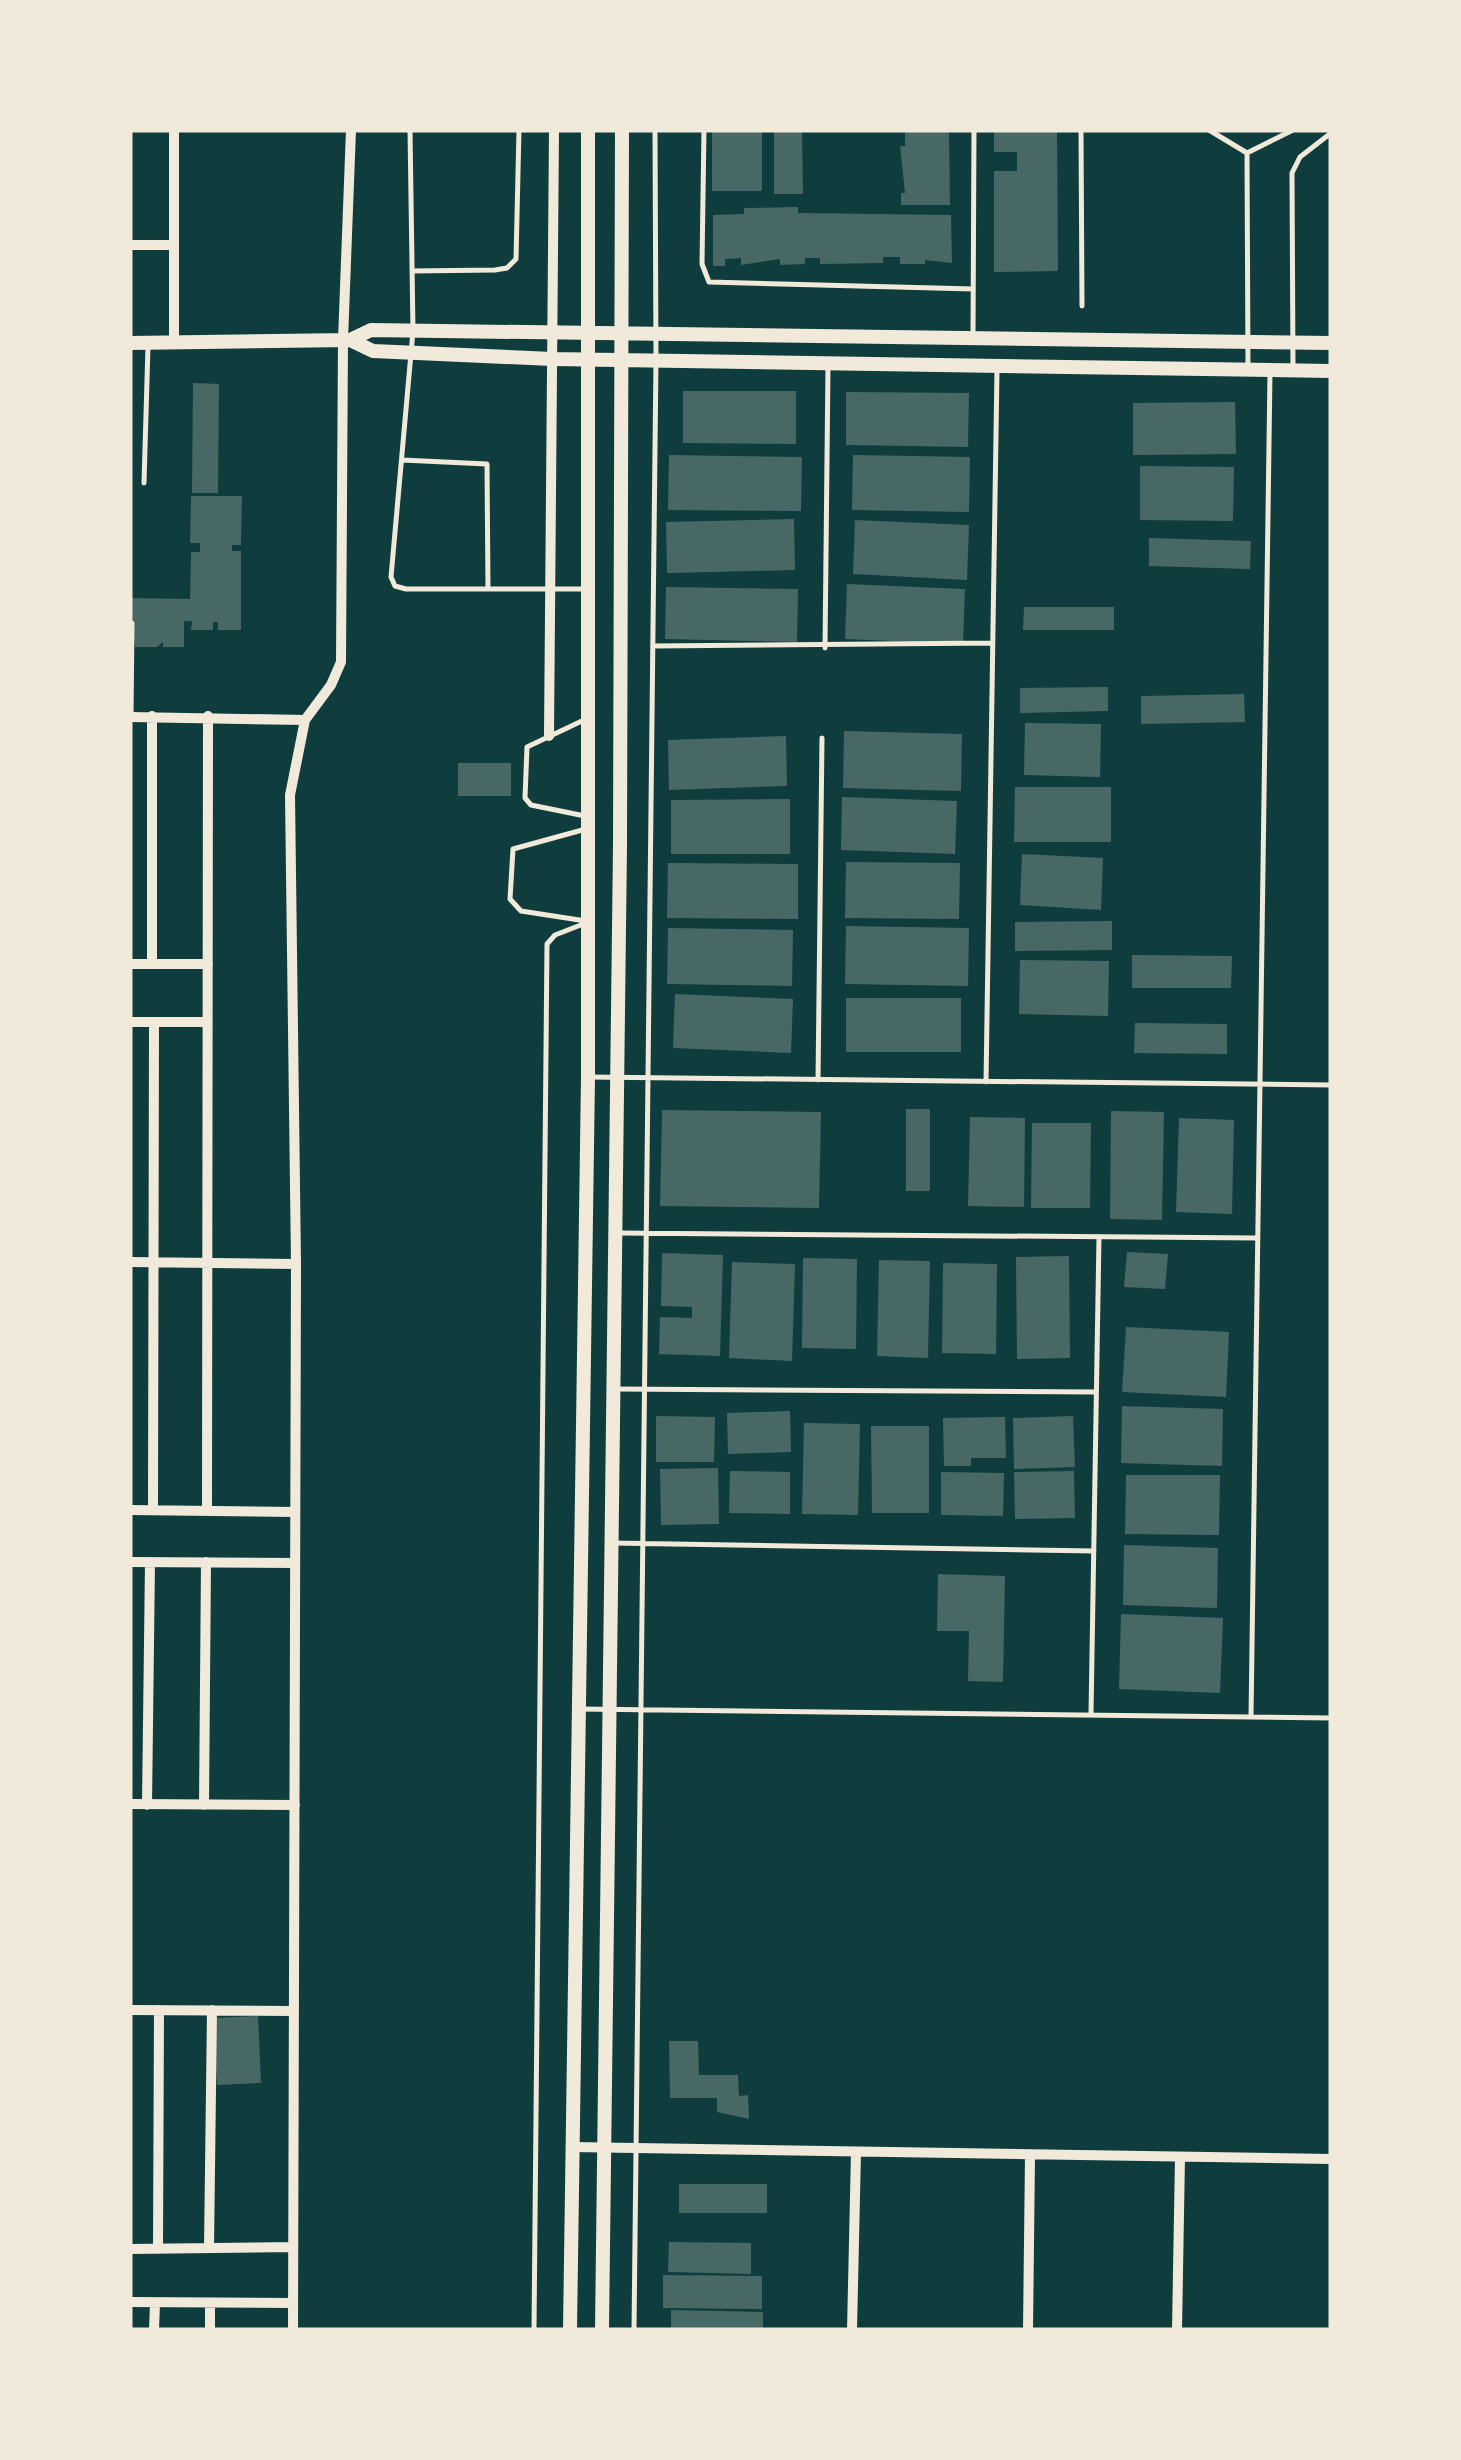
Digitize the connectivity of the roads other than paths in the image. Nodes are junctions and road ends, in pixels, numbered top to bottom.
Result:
1 (174, 130) edge
2 (351, 130) edge
3 (410, 130) edge
4 (519, 130) edge
5 (554, 130) edge
6 (588, 130) edge
7 (622, 130) edge
8 (655, 130) edge
9 (704, 130) edge
10 (974, 130) edge
11 (1082, 130) edge
12 (1209, 130) edge
13 (1293, 130) edge
14 (1331, 133) edge
15 (1248, 153) junction
16 (130, 245) edge
17 (174, 246) junction
18 (412, 271) junction
19 (973, 289) junction
20 (1082, 306) dead end
21 (413, 331) junction
22 (590, 333) junction
23 (551, 334) junction
24 (622, 334) junction
25 (657, 335) junction
26 (973, 338) junction
27 (346, 340) junction
28 (130, 343) edge
29 (1246, 343) junction
30 (1292, 343) junction
31 (1331, 343) edge
32 (148, 344) junction
33 (174, 344) junction
34 (412, 352) junction
35 (552, 359) junction
36 (589, 360) junction
37 (621, 360) junction
38 (656, 360) junction
39 (828, 363) junction
40 (997, 365) junction
41 (1248, 369) junction
42 (1270, 370) junction
43 (1292, 370) junction
44 (1331, 370) edge
45 (402, 460) junction
46 (144, 483) dead end
47 (488, 588) junction
48 (550, 589) junction
49 (591, 590) junction
50 (132, 623) edge
51 (993, 643) junction
52 (653, 646) junction
53 (825, 648) junction
54 (130, 716) edge
55 (152, 716) junction
56 (208, 716) junction
57 (589, 718) junction
58 (304, 720) junction
59 (550, 736) junction
60 (822, 738) dead end
61 (588, 822) junction
62 (589, 922) junction
63 (130, 964) edge
64 (152, 964) junction
65 (208, 964) junction
66 (130, 1022) edge
67 (154, 1022) junction
68 (208, 1022) junction
69 (648, 1077) junction
70 (588, 1078) junction
71 (617, 1078) junction
72 (818, 1080) junction
73 (986, 1082) junction
74 (1260, 1085) junction
75 (1331, 1086) edge
76 (614, 1233) junction
77 (647, 1233) junction
78 (1099, 1237) junction
79 (1258, 1238) junction
80 (130, 1262) edge
81 (154, 1262) junction
82 (207, 1263) junction
83 (296, 1264) junction
84 (612, 1388) junction
85 (645, 1389) junction
86 (1096, 1392) junction
87 (130, 1510) edge
88 (152, 1510) junction
89 (208, 1510) junction
90 (296, 1512) junction
91 (610, 1543) junction
92 (643, 1544) junction
93 (1094, 1551) junction
94 (130, 1562) edge
95 (150, 1562) junction
96 (206, 1562) junction
97 (295, 1562) junction
98 (576, 1709) junction
99 (608, 1710) junction
100 (641, 1710) junction
101 (1091, 1715) junction
102 (1251, 1717) junction
103 (1331, 1718) edge
104 (130, 1804) edge
105 (147, 1804) junction
106 (204, 1805) junction
107 (294, 1806) junction
108 (130, 2010) edge
109 (159, 2010) junction
110 (212, 2010) junction
111 (294, 2011) junction
112 (572, 2147) junction
113 (604, 2148) junction
114 (636, 2148) junction
115 (856, 2152) junction
116 (1030, 2156) junction
117 (1180, 2157) junction
118 (1331, 2159) edge
119 (294, 2247) junction
120 (210, 2248) junction
121 (130, 2249) edge
122 (158, 2249) junction
123 (130, 2302) edge
124 (154, 2302) junction
125 (210, 2303) junction
126 (294, 2303) junction
127 (154, 2330) edge
128 (210, 2330) edge
129 (293, 2330) edge
130 (534, 2330) edge
131 (570, 2330) edge
132 (602, 2330) edge
133 (634, 2330) edge
134 (852, 2330) edge
135 (1028, 2330) edge
136 (1178, 2330) edge

1 - 17 street
2 - 27 street
3 - 18 lane
4 - 18 lane
5 - 23 street
6 - 22 street
7 - 24 street
8 - 25 lane
9 - 19 lane
10 - 19 lane
11 - 20 lane
12 - 15 lane
13 - 15 lane
14 - 30 lane
15 - 29 lane
16 - 17 street
17 - 33 street
18 - 21 lane
19 - 26 lane
21 - 23 street
21 - 27 street
21 - 34 lane
22 - 23 street
22 - 24 street
22 - 36 street
23 - 35 street
24 - 25 street
24 - 37 street
25 - 26 street
25 - 38 lane
26 - 29 street
27 - 33 street
27 - 34 street
27 - 58 street
28 - 32 street
29 - 30 street
29 - 41 lane
30 - 31 street
30 - 43 lane
32 - 33 street
32 - 46 lane
34 - 35 street
34 - 45 lane
35 - 36 street
35 - 48 street
36 - 37 street
36 - 49 street
37 - 38 street
37 - 71 street
38 - 39 street
38 - 52 lane
39 - 40 street
39 - 53 lane
40 - 41 street
40 - 51 lane
41 - 42 street
42 - 43 street
42 - 74 lane
43 - 44 street
45 - 47 lane
45 - 47 lane
47 - 48 lane
48 - 49 lane
48 - 59 street
49 - 57 street
50 - 54 lane
51 - 53 lane
51 - 73 lane
52 - 53 lane
52 - 69 lane
54 - 55 street
55 - 56 street
55 - 64 street
56 - 58 street
56 - 65 street
57 - 59 lane
57 - 61 street
58 - 83 street
59 - 61 lane
60 - 72 lane
61 - 62 street
61 - 62 lane
62 - 70 street
62 - 130 lane
63 - 64 street
64 - 65 street
65 - 68 street
66 - 67 street
67 - 68 street
67 - 81 street
68 - 82 street
69 - 71 lane
69 - 72 lane
69 - 77 lane
70 - 71 lane
70 - 98 street
71 - 76 street
72 - 73 lane
73 - 74 lane
74 - 75 lane
74 - 79 lane
76 - 77 lane
76 - 84 street
77 - 78 lane
77 - 85 lane
78 - 79 lane
78 - 86 lane
79 - 102 lane
80 - 81 street
81 - 82 street
81 - 88 street
82 - 83 street
82 - 89 street
83 - 90 street
84 - 85 lane
84 - 91 street
85 - 86 lane
85 - 92 lane
86 - 93 lane
87 - 88 street
88 - 89 street
89 - 90 street
90 - 97 street
91 - 92 lane
91 - 99 street
92 - 93 lane
92 - 100 lane
93 - 101 lane
94 - 95 street
95 - 96 street
95 - 105 street
96 - 97 street
96 - 106 street
97 - 107 street
98 - 99 lane
98 - 112 street
99 - 100 lane
99 - 113 street
100 - 101 lane
100 - 114 lane
101 - 102 lane
102 - 103 lane
104 - 105 street
105 - 106 street
106 - 107 street
107 - 111 street
108 - 109 street
109 - 110 street
109 - 122 street
110 - 111 street
110 - 120 street
111 - 119 street
112 - 113 street
112 - 131 street
113 - 114 street
113 - 132 street
114 - 115 street
114 - 133 lane
115 - 116 street
115 - 134 street
116 - 117 street
116 - 135 street
117 - 118 street
117 - 136 street
119 - 120 street
119 - 126 street
120 - 122 street
121 - 122 street
123 - 124 street
124 - 125 street
124 - 127 street
125 - 126 street
125 - 128 street
126 - 129 street

